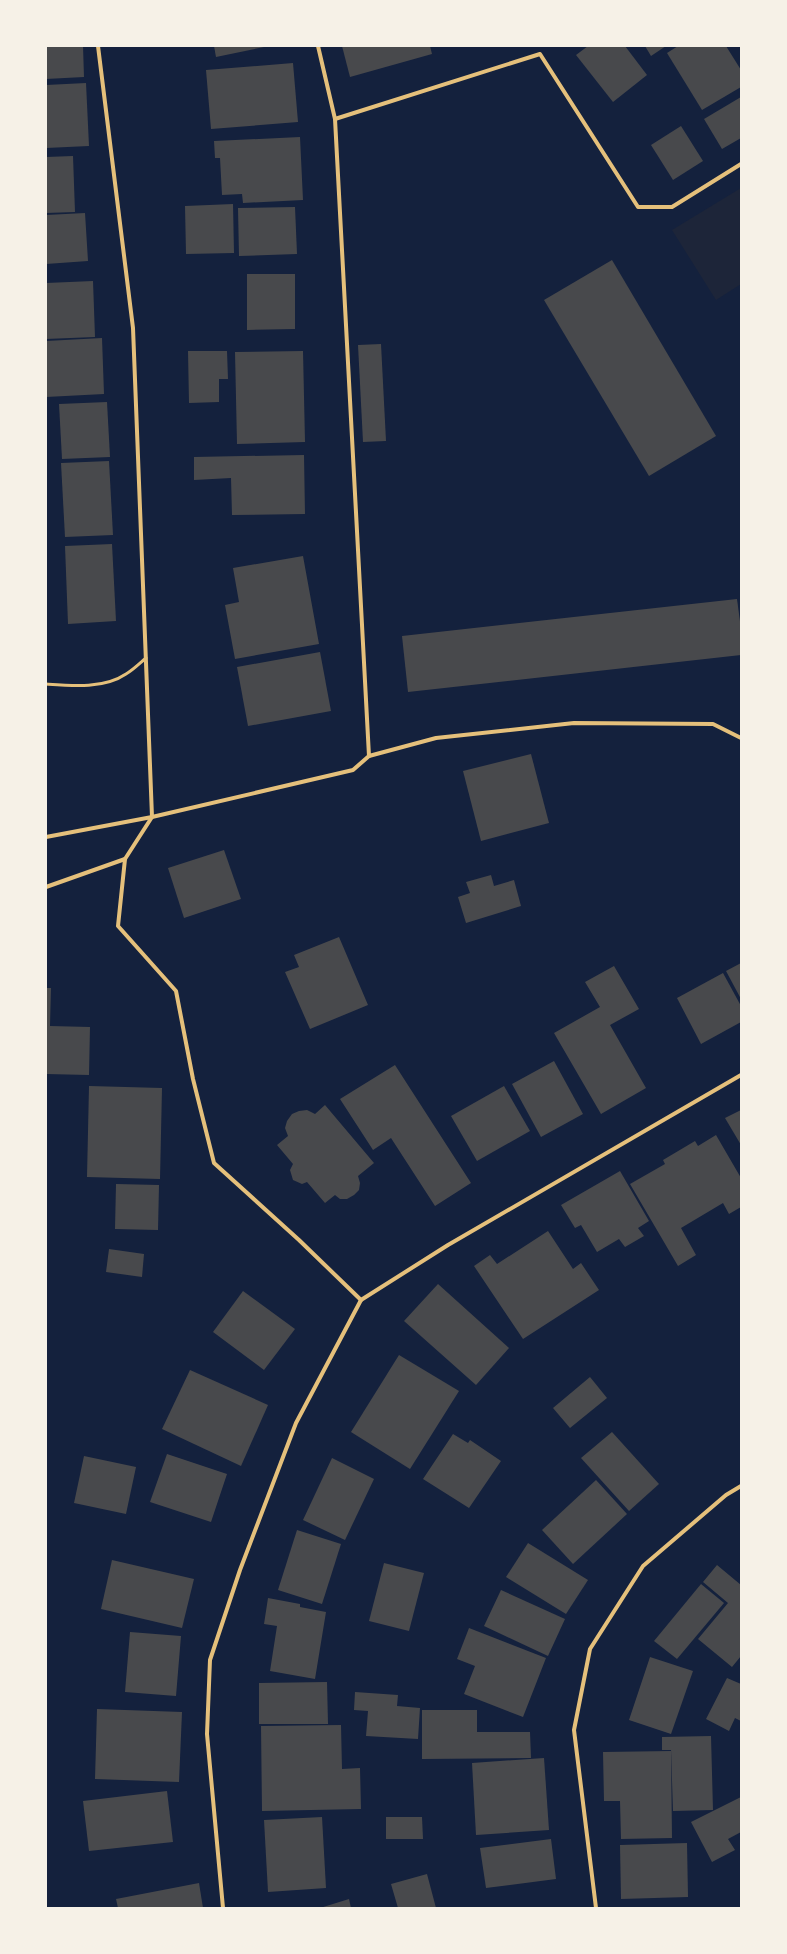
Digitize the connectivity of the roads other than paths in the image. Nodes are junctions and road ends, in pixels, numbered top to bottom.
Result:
1 (98, 46) edge
2 (318, 46) edge
3 (335, 119) junction
4 (741, 164) edge
5 (146, 658) junction
6 (46, 684) edge
7 (741, 738) edge
8 (369, 756) junction
9 (152, 817) junction
10 (46, 837) edge
11 (125, 859) junction
12 (46, 887) edge
13 (741, 1075) edge
14 (361, 1300) junction
15 (741, 1486) edge
16 (223, 1908) edge
17 (596, 1908) edge

1 - 5 street
2 - 3 street
3 - 4 street
3 - 8 street
5 - 6 lane
5 - 9 street
7 - 8 street
8 - 9 street
9 - 10 street
9 - 11 street
11 - 12 street
11 - 14 street
13 - 14 street
14 - 16 street
15 - 17 street

